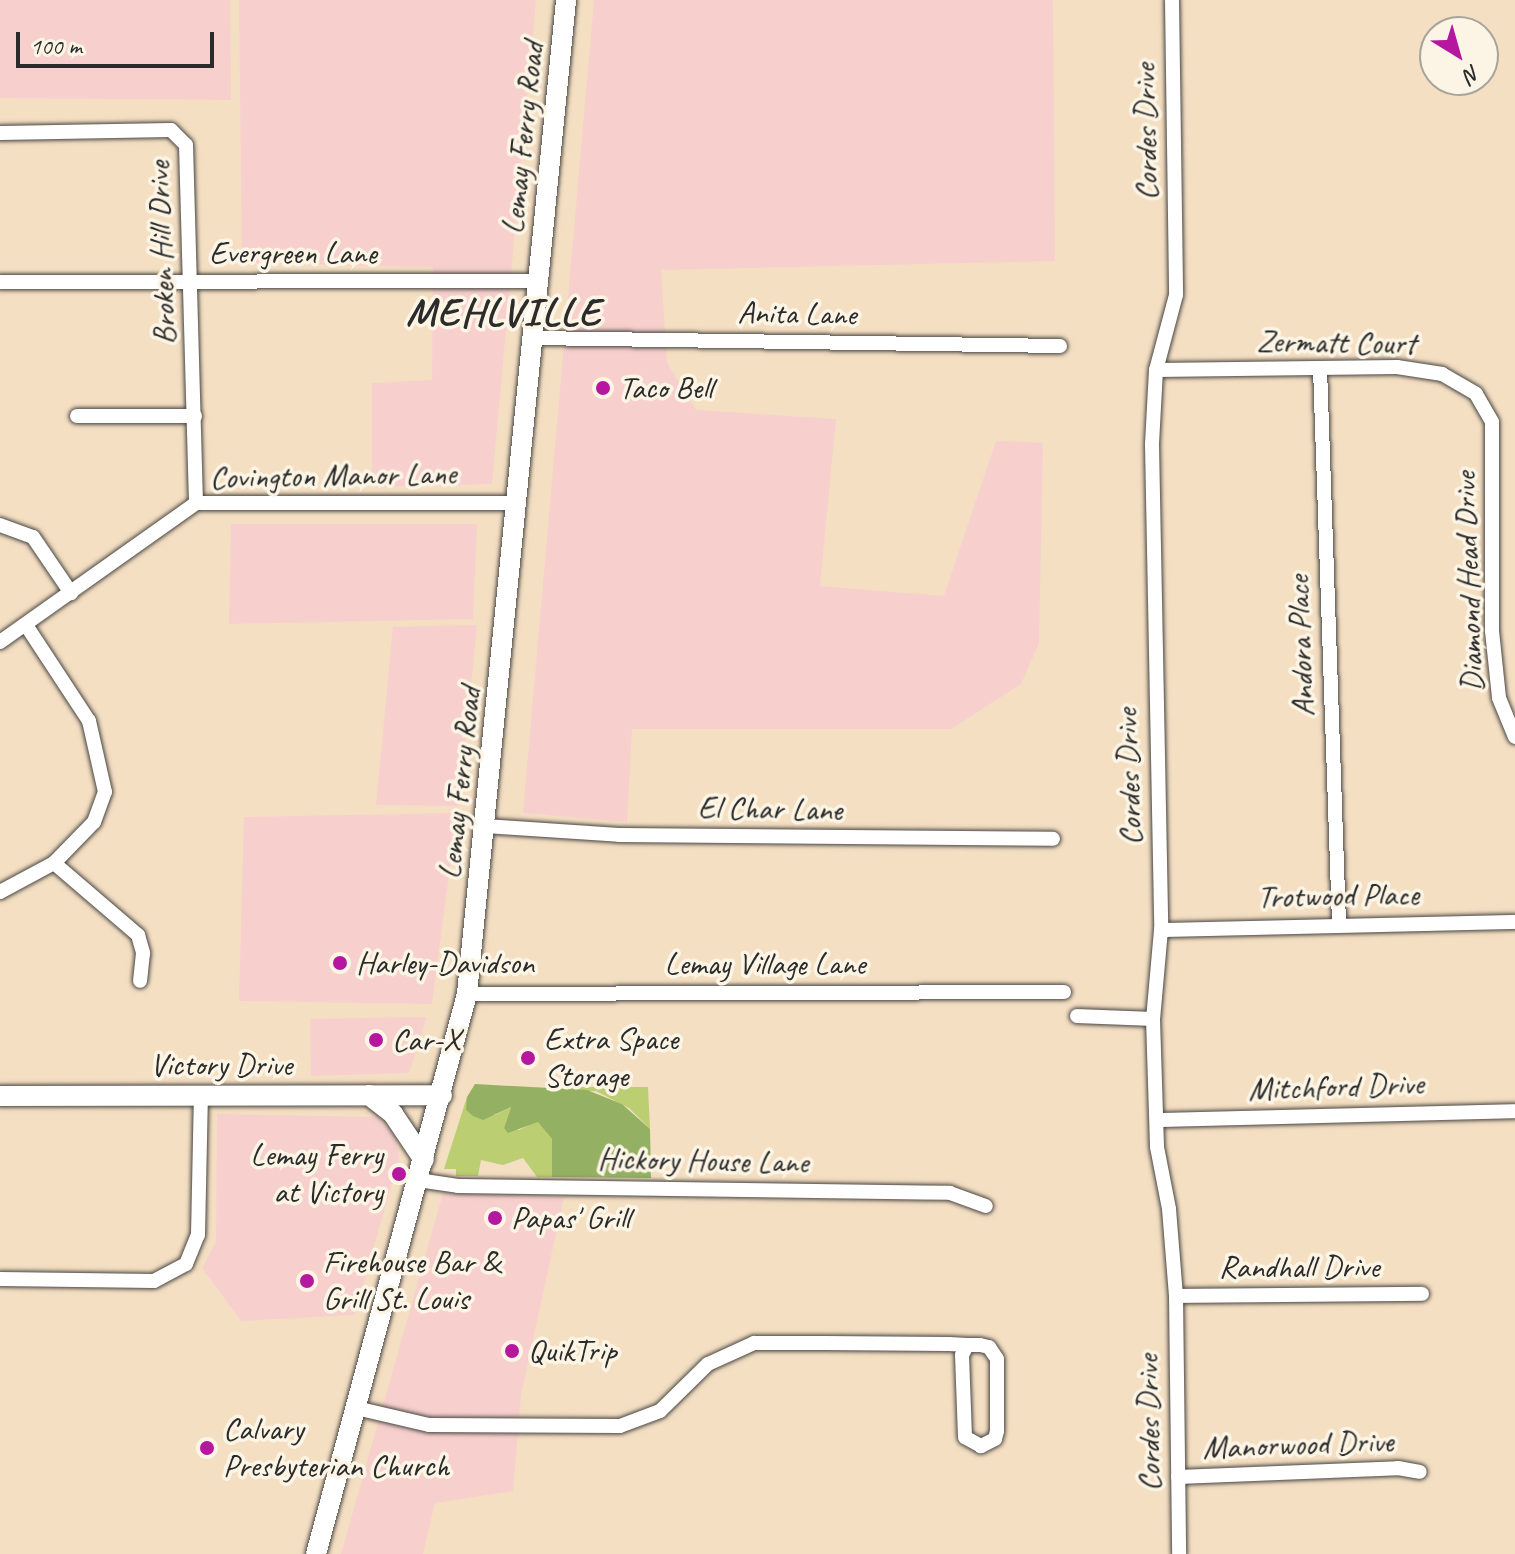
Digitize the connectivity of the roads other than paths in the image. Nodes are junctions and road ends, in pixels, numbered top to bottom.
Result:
1 (566, 0) edge
2 (1172, 0) edge
3 (0, 133) edge
4 (193, 281) junction
5 (539, 281) junction
6 (0, 282) edge
7 (533, 338) junction
8 (1060, 346) dead end
9 (1320, 368) junction
10 (1156, 370) junction
11 (77, 416) dead end
12 (195, 416) junction
13 (1492, 422) joint
14 (196, 503) junction
15 (518, 503) junction
16 (0, 525) edge
17 (71, 593) junction
18 (26, 625) junction
19 (0, 642) edge
20 (1515, 737) edge
21 (485, 826) junction
22 (1053, 839) dead end
23 (54, 863) junction
24 (0, 892) edge
25 (1339, 922) junction
26 (1515, 922) edge
27 (1161, 930) junction
28 (140, 981) dead end
29 (1064, 992) dead end
30 (467, 994) junction
31 (1077, 1016) dead end
32 (1153, 1019) junction
33 (201, 1095) junction
34 (369, 1095) junction
35 (442, 1095) junction
36 (0, 1096) edge
37 (1515, 1111) edge
38 (1158, 1120) junction
39 (424, 1160) junction
40 (418, 1180) junction
41 (986, 1206) dead end
42 (0, 1279) edge
43 (1422, 1294) dead end
44 (1176, 1296) junction
45 (967, 1345) junction
46 (356, 1408) junction
47 (1420, 1472) dead end
48 (1178, 1477) junction
49 (316, 1554) edge
50 (1179, 1554) edge

1 - 5 main road, Lemay Ferry Road
2 - 10 street, Cordes Drive
3 - 4 street, Broken Hill Drive
4 - 5 street, Evergreen Lane
4 - 6 street, Evergreen Lane
4 - 12 street, Broken Hill Drive
5 - 7 main road, Lemay Ferry Road
7 - 8 street, Anita Lane
7 - 15 main road, Lemay Ferry Road
9 - 10 street, Zermatt Court
9 - 13 street, Zermatt Court
9 - 25 street, Andora Place
10 - 27 street, Cordes Drive
11 - 12 street
12 - 14 street, Broken Hill Drive
13 - 20 street, Diamond Head Drive
14 - 15 street, Covington Manor Lane
14 - 17 street, Covington Manor Lane
15 - 21 main road, Lemay Ferry Road
16 - 17 street
17 - 18 street, Covington Manor Lane
18 - 19 street, Covington Manor Lane
18 - 23 street
21 - 22 street, El Char Lane
21 - 30 main road, Lemay Ferry Road
23 - 24 street
23 - 28 street
25 - 26 street, Trotwood Place
25 - 27 street, Trotwood Place
27 - 32 street, Cordes Drive
29 - 30 street, Lemay Village Lane
30 - 35 main road, Lemay Ferry Road
31 - 32 street
32 - 38 street, Cordes Drive
33 - 34 main road, Victory Drive
33 - 36 main road, Victory Drive
33 - 42 street
34 - 35 main road, Victory Drive
34 - 39 main road
35 - 39 main road, Lemay Ferry Road
37 - 38 street, Mitchford Drive
38 - 44 street, Cordes Drive
39 - 40 main road, Lemay Ferry Road
40 - 41 street, Hickory House Lane
40 - 46 main road, Lemay Ferry Road
43 - 44 street, Randhall Drive
44 - 48 street, Cordes Drive
45 - 45 street
45 - 46 street
46 - 49 main road, Lemay Ferry Road
47 - 48 street, Manorwood Drive
48 - 50 street, Cordes Drive

